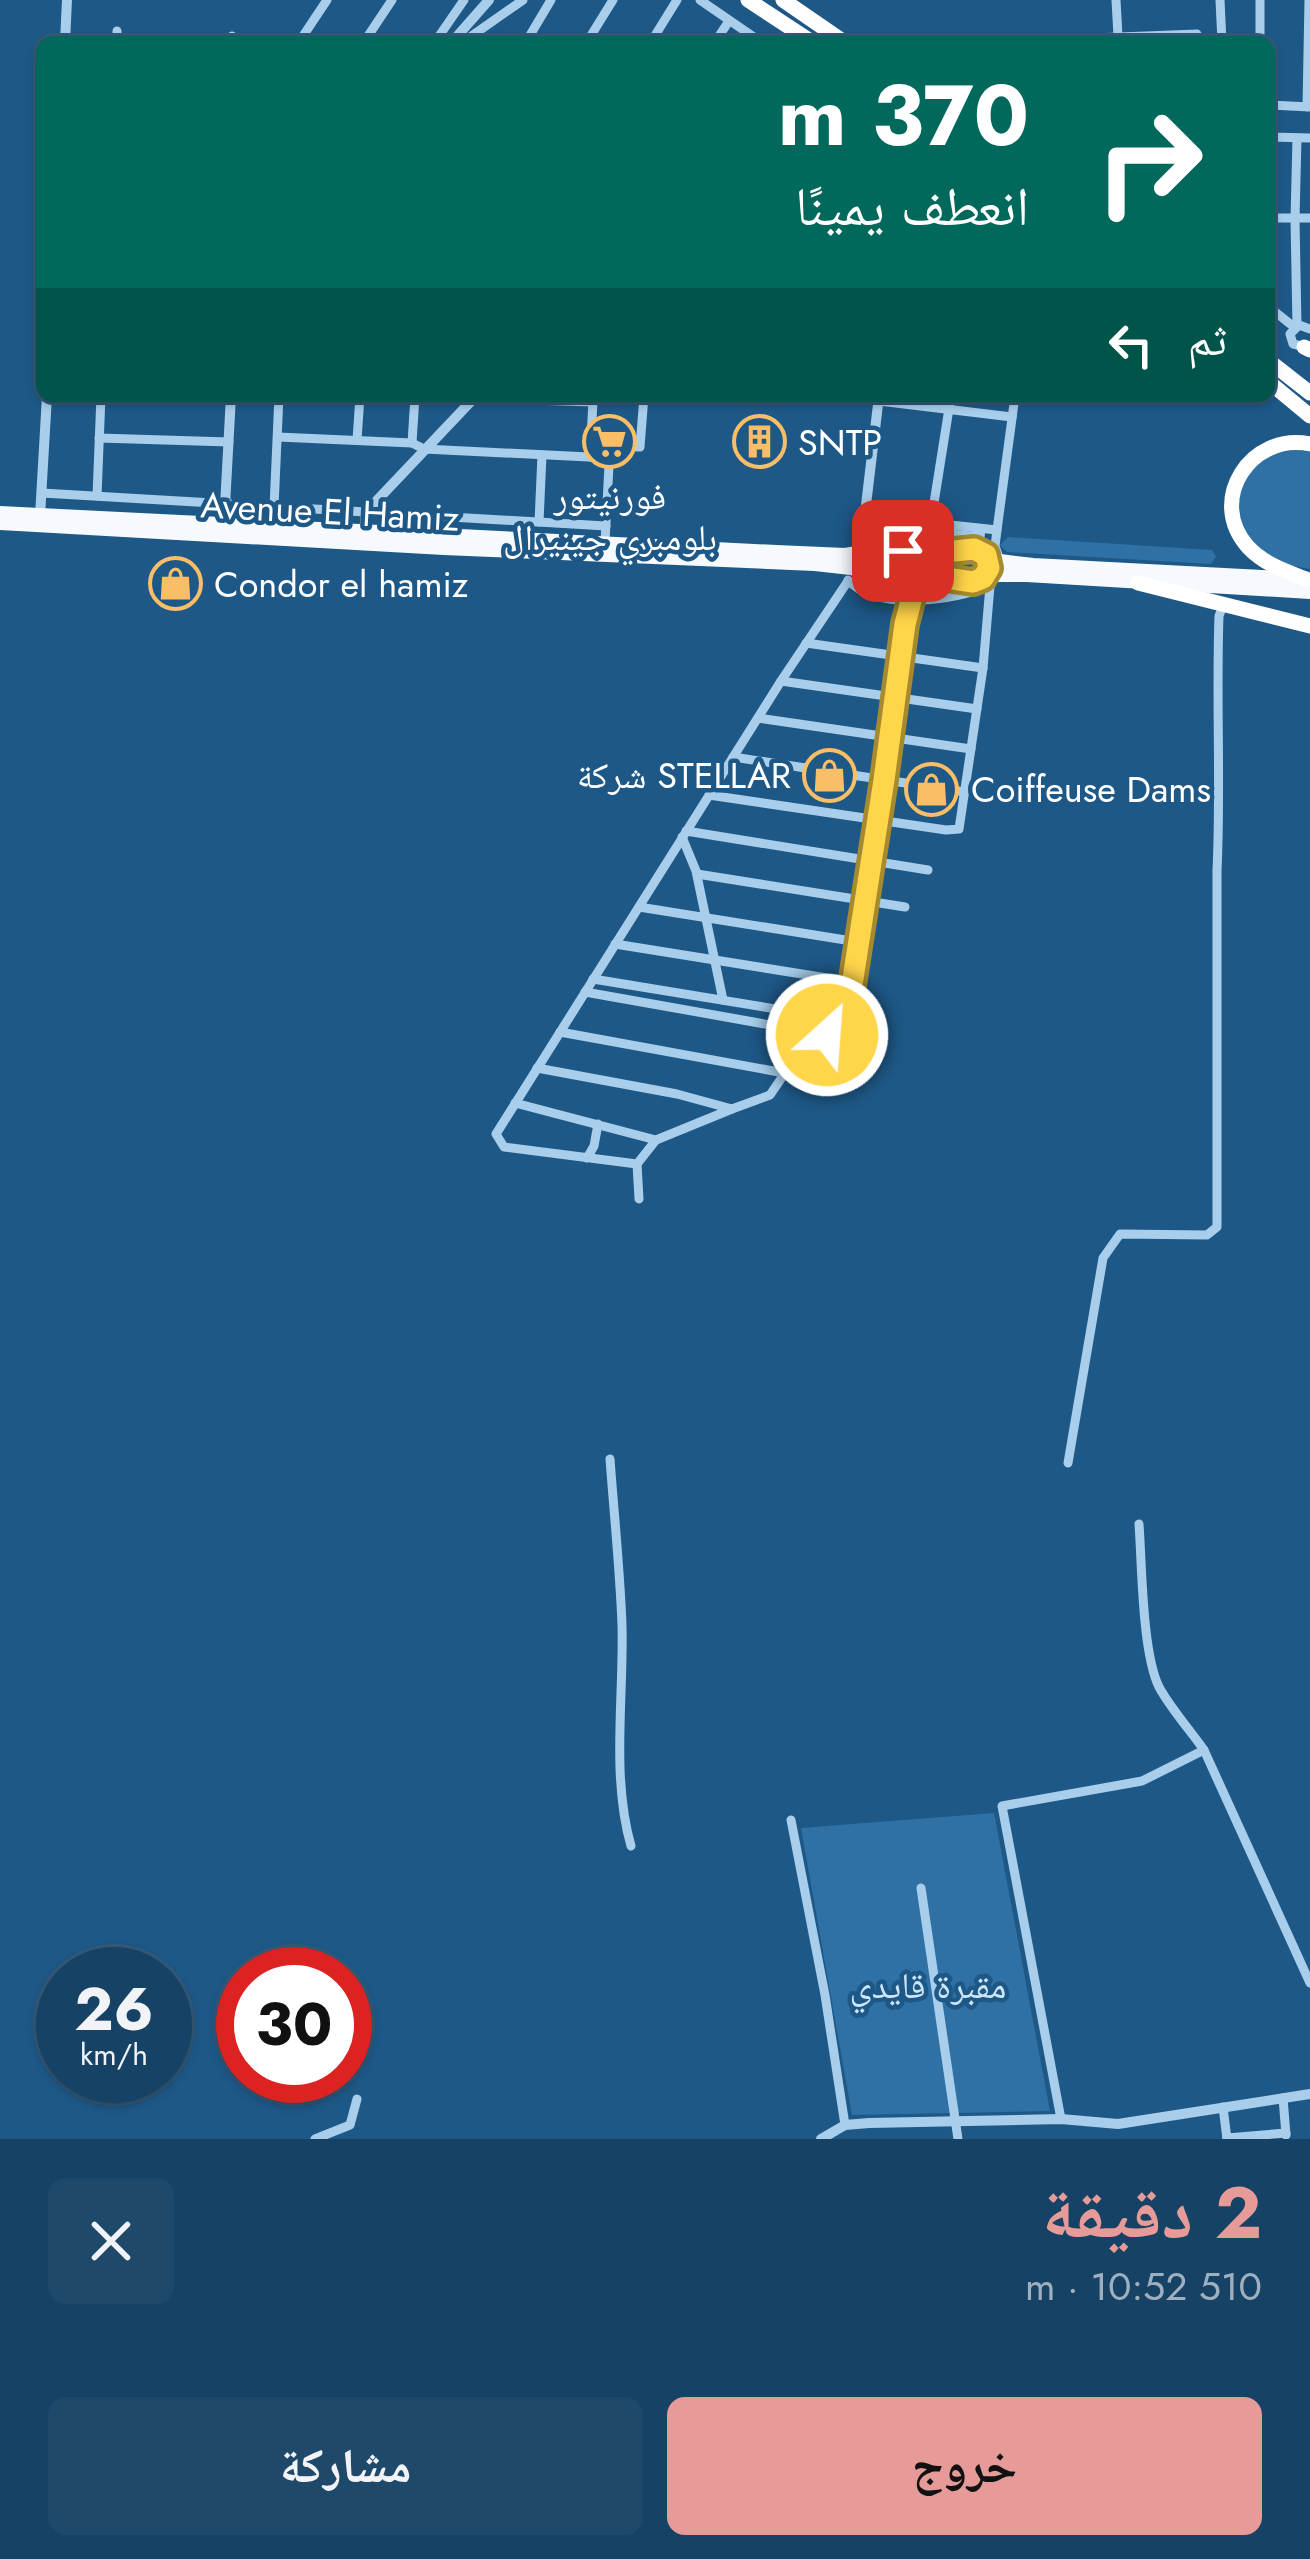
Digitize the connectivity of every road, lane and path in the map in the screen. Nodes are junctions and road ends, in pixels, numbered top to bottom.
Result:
1 (67, 0) edge
2 (327, 0) edge
3 (392, 0) edge
4 (464, 0) edge
5 (489, 0) edge
6 (523, 0) edge
7 (550, 0) edge
8 (613, 0) edge
9 (677, 0) edge
10 (700, 0) edge
11 (748, 0) edge
12 (783, 0) edge
13 (1116, 0) edge
14 (1220, 0) edge
15 (1260, 0) edge
16 (1309, 0) edge
17 (729, 21) junction
18 (1309, 25) edge
19 (1197, 34) dead end
20 (65, 36) edge
21 (303, 36) edge
22 (368, 36) edge
23 (439, 36) edge
24 (457, 36) edge
25 (472, 36) edge
26 (529, 36) edge
27 (591, 36) edge
28 (655, 36) edge
29 (719, 36) edge
30 (752, 36) edge
31 (803, 36) edge
32 (835, 36) edge
33 (1118, 36) joint
34 (1222, 36) edge
35 (1260, 36) edge
36 (1309, 62) edge
37 (1275, 105) edge
38 (1308, 107) edge
39 (1275, 137) edge
40 (1297, 138) junction
41 (1310, 138) edge
42 (1275, 218) edge
43 (1310, 218) edge
44 (1294, 219) junction
45 (1297, 270) junction
46 (1310, 270) edge
47 (1275, 311) edge
48 (1303, 327) edge
49 (1308, 347) edge
50 (1275, 365) edge
51 (1275, 387) edge
52 (1305, 387) edge
53 (47, 402) edge
54 (100, 402) edge
55 (231, 402) edge
56 (279, 402) edge
57 (360, 402) edge
58 (415, 402) edge
59 (468, 402) edge
60 (593, 402) edge
61 (644, 402) edge
62 (879, 402) edge
63 (904, 402) edge
64 (950, 402) edge
65 (1014, 402) edge
66 (949, 409) junction
67 (1310, 416) edge
68 (1012, 417) junction
69 (278, 436) junction
70 (99, 438) junction
71 (357, 440) junction
72 (229, 442) junction
73 (1310, 444) edge
74 (418, 446) junction
75 (542, 455) junction
76 (590, 457) junction
77 (609, 458) junction
78 (42, 493) junction
79 (97, 496) junction
80 (226, 504) junction
81 (274, 507) junction
82 (366, 512) junction
83 (0, 514) edge
84 (40, 516) junction
85 (880, 518) junction
86 (539, 522) junction
87 (0, 523) edge
88 (932, 523) junction
89 (224, 524) junction
90 (997, 530) junction
91 (364, 532) junction
92 (606, 534) junction
93 (872, 549) junction
94 (926, 553) junction
95 (984, 554) junction
96 (1003, 568) junction
97 (846, 574) junction
98 (918, 574) junction
99 (871, 575) junction
100 (985, 583) junction
101 (1138, 583) junction
102 (1309, 583) edge
103 (912, 599) junction
104 (1223, 603) junction
105 (1310, 626) edge
106 (806, 643) junction
107 (900, 657) junction
108 (983, 668) junction
109 (782, 681) junction
110 (895, 697) junction
111 (977, 709) junction
112 (758, 718) junction
113 (890, 737) junction
114 (971, 749) junction
115 (733, 757) junction
116 (884, 780) junction
117 (964, 792) junction
118 (709, 795) junction
119 (878, 820) junction
120 (684, 834) junction
121 (871, 861) junction
122 (928, 870) dead end
123 (697, 874) junction
124 (865, 901) junction
125 (638, 907) junction
126 (905, 907) dead end
127 (706, 918) junction
128 (858, 942) junction
129 (615, 944) junction
130 (715, 960) junction
131 (593, 979) junction
132 (852, 982) junction
133 (585, 992) junction
134 (723, 1000) junction
135 (844, 1020) junction
136 (560, 1032) junction
137 (827, 1035) junction
138 (790, 1066) junction
139 (537, 1068) junction
140 (515, 1102) junction
141 (732, 1109) junction
142 (598, 1124) junction
143 (656, 1140) junction
144 (587, 1158) junction
145 (637, 1164) junction
146 (639, 1199) dead end
147 (610, 1459) dead end
148 (1068, 1463) dead end
149 (1139, 1524) dead end
150 (1204, 1750) junction
151 (791, 1820) dead end
152 (631, 1846) dead end
153 (921, 1888) dead end
154 (1310, 1983) edge
155 (1310, 2094) edge
156 (1283, 2098) junction
157 (356, 2103) edge
158 (1223, 2108) junction
159 (1061, 2119) junction
160 (957, 2120) junction
161 (869, 2122) junction
162 (908, 2123) junction
163 (1118, 2124) junction
164 (844, 2125) junction
165 (1286, 2136) edge
166 (315, 2139) edge
167 (820, 2139) edge
168 (872, 2139) edge
169 (910, 2139) edge
170 (958, 2139) edge
171 (1118, 2139) edge
172 (1227, 2139) edge

1 - 20 street
2 - 21 street
3 - 22 street
4 - 23 street
5 - 24 street
6 - 25 street
7 - 26 street
8 - 27 street
9 - 28 street
10 - 17 street
11 - 31 highway
12 - 32 highway
13 - 33 street
14 - 34 street
15 - 35 street
16 - 18 street
17 - 29 street
17 - 30 street
18 - 36 street
19 - 33 street
36 - 38 street
37 - 38 street
39 - 40 street
40 - 41 street
40 - 44 street
42 - 44 street
43 - 44 street
44 - 45 street
45 - 46 street
45 - 48 street
47 - 48 street
48 - 49 street
50 - 52 highway
51 - 67 highway
53 - 78 street
54 - 70 street
55 - 72 street
56 - 69 street
57 - 71 street
58 - 74 street
59 - 74 street
60 - 76 street
61 - 77 street
62 - 85 street
63 - 66 street
64 - 66 street
65 - 68 street
66 - 68 street
66 - 88 street
68 - 90 street
69 - 71 street
69 - 81 street
70 - 72 street
70 - 79 street
71 - 74 street
72 - 80 street
73 - 102 highway
74 - 75 street
74 - 82 street
75 - 76 street
75 - 86 street
76 - 77 street
77 - 92 street
78 - 79 street
78 - 84 street
79 - 80 street
80 - 81 street
80 - 89 street
81 - 82 street
82 - 86 street
82 - 91 street
83 - 84 highway
84 - 89 highway
85 - 88 street
85 - 93 street
86 - 92 street
87 - 97 highway, Avenue El Hamiz
88 - 90 street
88 - 94 street
89 - 91 highway
90 - 96 street
91 - 92 highway
92 - 93 highway
93 - 94 highway
93 - 99 highway
94 - 95 highway
95 - 96 highway
95 - 100 highway
96 - 100 highway
96 - 101 highway
96 - 102 highway
97 - 99 highway, Avenue El Hamiz
97 - 103 street
97 - 106 street
98 - 99 highway, Avenue El Hamiz
98 - 100 highway, Avenue El Hamiz
98 - 103 street
100 - 103 street
100 - 108 street
101 - 102 highway
101 - 104 highway
103 - 107 street
104 - 105 highway
104 - 148 street
106 - 107 street
106 - 109 street
107 - 108 street
107 - 110 street
108 - 111 street
109 - 110 street
109 - 112 street
110 - 111 street
110 - 113 street
111 - 114 street
112 - 113 street
112 - 115 street
113 - 114 street
113 - 116 street
114 - 117 street
115 - 116 street
115 - 118 street
116 - 117 street
116 - 119 street
117 - 119 street
118 - 119 street
118 - 120 street
119 - 121 street
120 - 121 street
120 - 123 street
120 - 125 street
121 - 122 street
121 - 124 street
123 - 124 street
123 - 127 street
124 - 126 street
124 - 128 street
125 - 127 street
125 - 129 street
127 - 128 street
127 - 130 street
128 - 132 street
129 - 130 street
129 - 131 street
130 - 132 street
130 - 134 street
131 - 133 street
131 - 134 street
132 - 135 street
133 - 136 street
133 - 137 street
134 - 135 street
135 - 137 street
136 - 138 street
136 - 139 street
137 - 138 street
138 - 141 street
139 - 140 street
139 - 141 street
140 - 142 street
140 - 144 street
141 - 143 street
142 - 143 street
142 - 144 street
143 - 145 street
144 - 145 street
145 - 146 street
147 - 152 street
149 - 150 street
150 - 154 street
150 - 159 street
151 - 164 street
153 - 160 street
155 - 156 street
156 - 158 street
156 - 165 street
157 - 166 street
158 - 163 street
158 - 172 street
159 - 160 street
159 - 163 street
160 - 162 street
160 - 170 street
161 - 162 street
161 - 164 street
161 - 168 street
162 - 169 street
163 - 171 street
164 - 167 street
165 - 172 street

